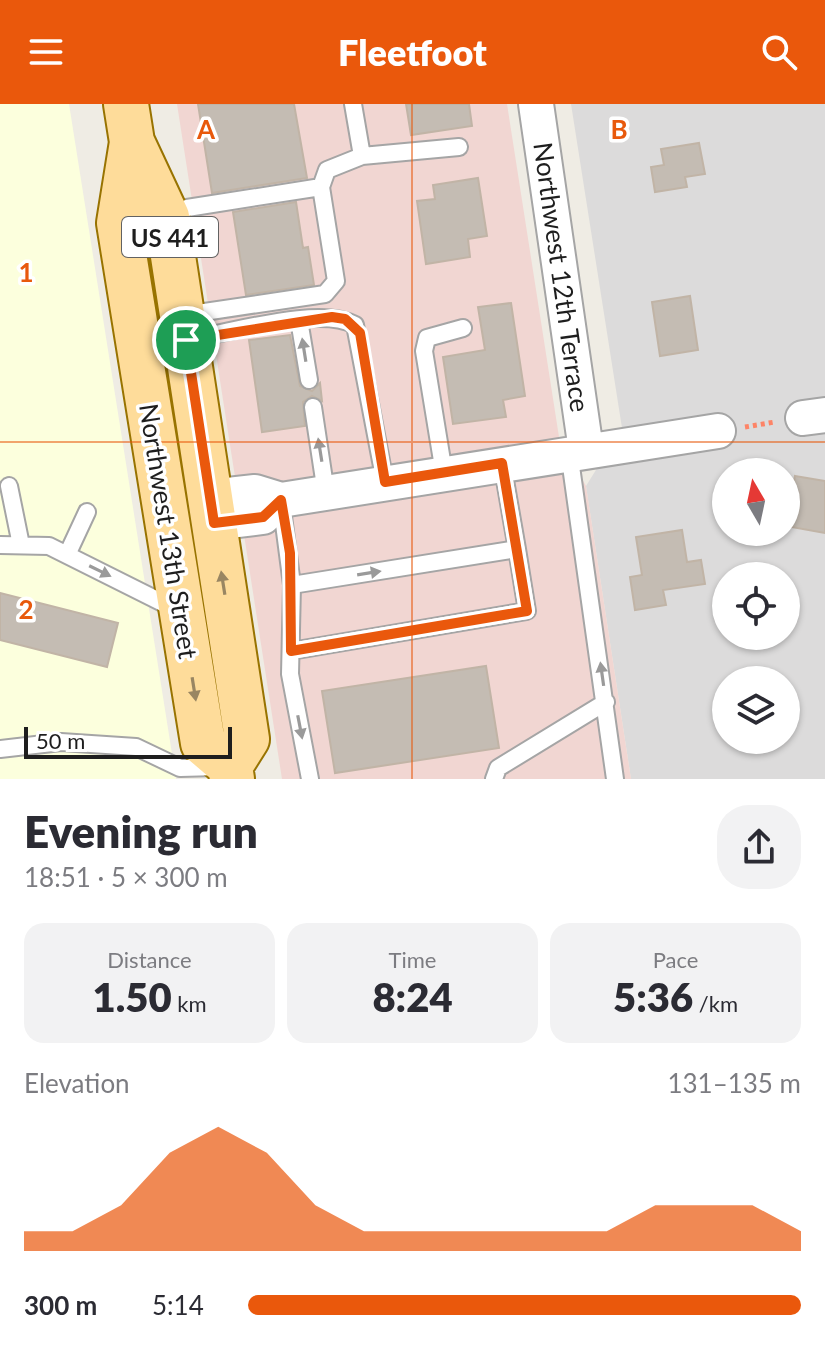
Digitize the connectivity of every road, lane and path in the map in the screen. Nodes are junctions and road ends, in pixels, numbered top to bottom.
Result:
1 (353, 104) edge
2 (536, 104) edge
3 (129, 123) edge
4 (459, 147) dead end
5 (362, 156) junction
6 (321, 187) junction
7 (167, 217) junction
8 (119, 223) junction
9 (299, 320) junction
10 (184, 327) junction
11 (463, 328) dead end
12 (309, 380) dead end
13 (313, 407) dead end
14 (814, 416) edge
15 (718, 431) joint
16 (578, 451) junction
17 (502, 463) junction
18 (444, 473) junction
19 (385, 482) junction
20 (9, 486) dead end
21 (326, 493) junction
22 (281, 500) junction
23 (212, 510) junction
24 (87, 512) dead end
25 (0, 545) edge
26 (21, 545) junction
27 (517, 549) junction
28 (67, 555) junction
29 (292, 585) junction
30 (182, 613) junction
31 (291, 651) junction
32 (606, 702) junction
33 (0, 749) edge
34 (231, 773) edge
35 (310, 779) edge
36 (494, 779) edge
37 (615, 779) edge

1 - 5 lane
2 - 16 street, Northwest 12th Terrace
3 - 7 main road, Northwest 13th Street / US 441
3 - 8 main road, Northwest 13th Street / US 441
4 - 5 lane
5 - 6 lane
6 - 7 lane
6 - 10 lane
7 - 10 main road, Northwest 13th Street / US 441
8 - 23 main road
8 - 30 main road, Northwest 13th Street / US 441
9 - 10 lane
12 -> 9 lane
9 - 19 lane
10 - 23 main road, Northwest 13th Street / US 441
11 - 18 lane
21 -> 13 lane
14 - 15 path
15 - 16 street
16 - 17 street
32 -> 16 lane
17 - 18 street
17 - 27 lane
18 - 19 street
19 - 21 street
20 - 26 lane
21 - 22 street
22 - 23 street
22 - 29 lane
34 -> 23 main road, Northwest 13th Street / US 441
24 - 28 lane
25 - 26 lane
26 - 28 lane
29 -> 27 lane
27 - 31 lane
28 -> 30 lane
29 - 31 lane
30 -> 34 main road, Northwest 13th Street / US 441
31 -> 35 lane
32 - 36 lane
32 - 37 lane
33 - 34 lane

